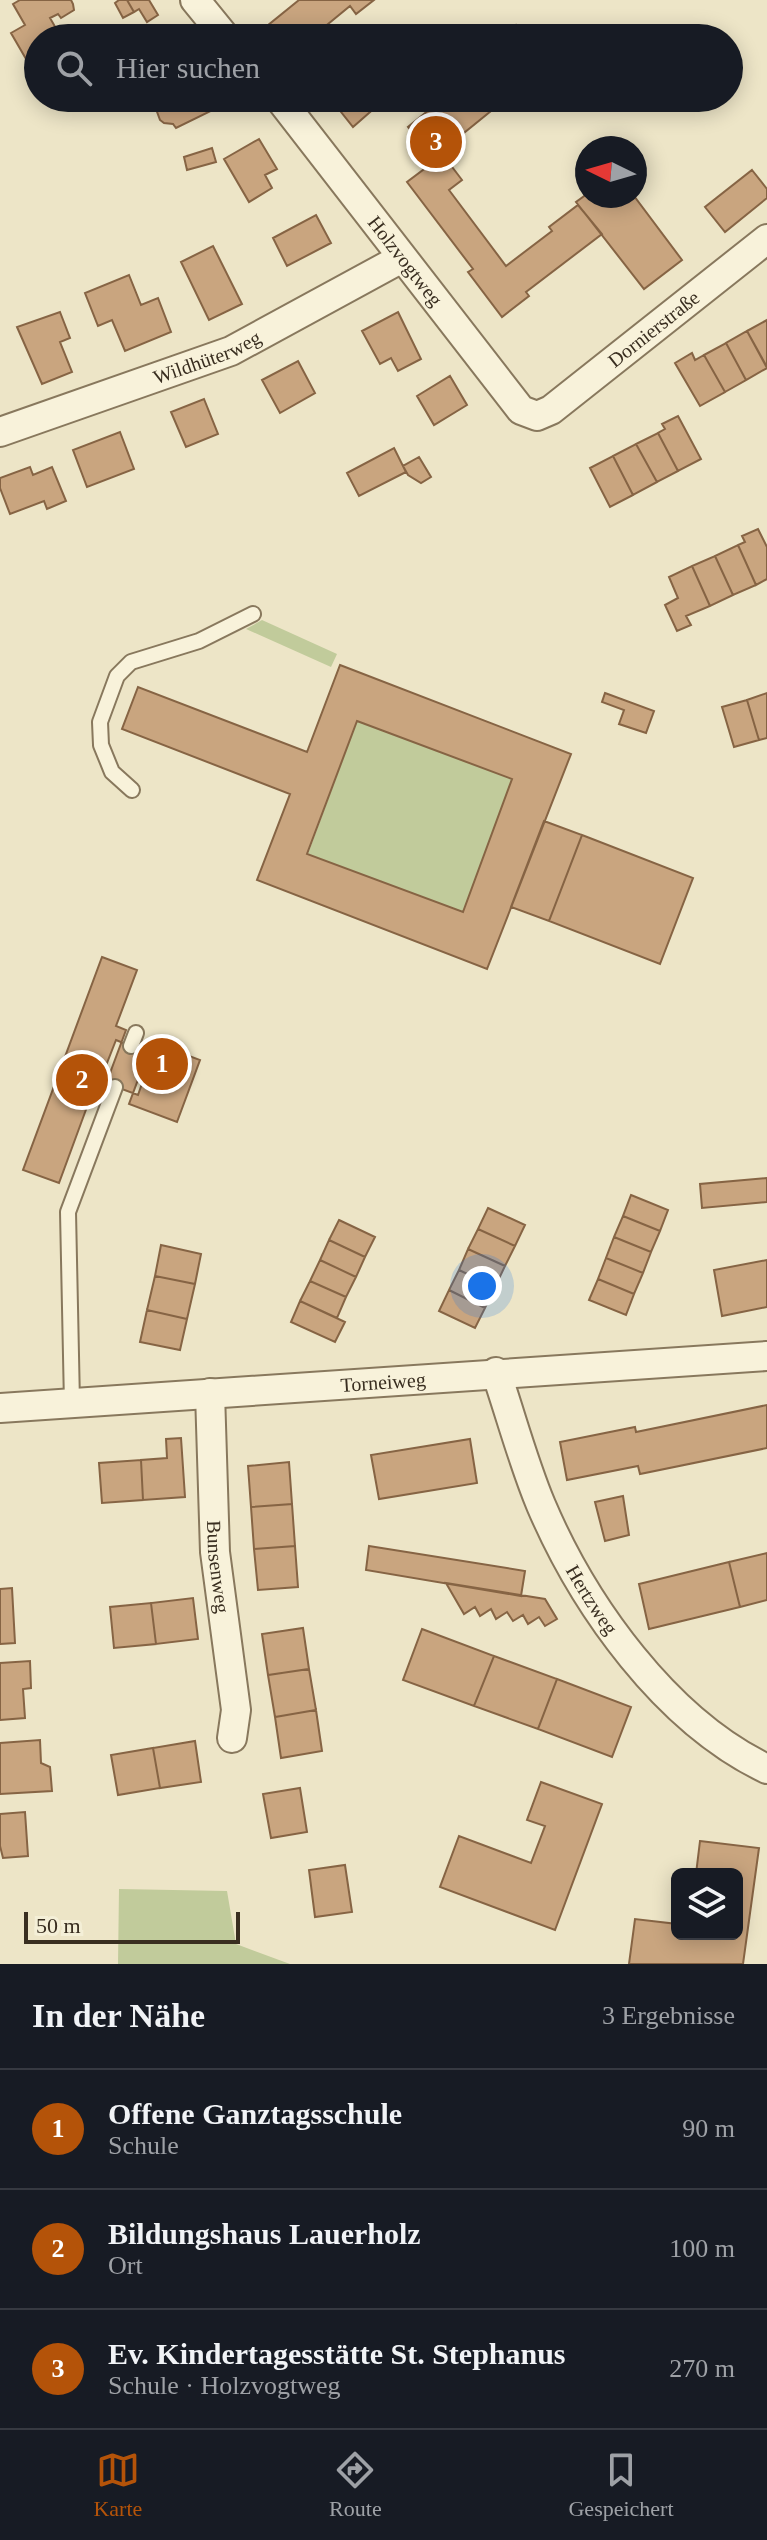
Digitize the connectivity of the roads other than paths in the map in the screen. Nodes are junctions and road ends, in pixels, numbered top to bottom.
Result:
1 (195, 0) edge
2 (215, 24) edge
3 (290, 112) edge
4 (767, 239) edge
5 (402, 258) junction
6 (537, 416) joint
7 (0, 432) edge
8 (253, 614) dead end
9 (132, 790) dead end
10 (115, 1087) dead end
11 (767, 1356) edge
12 (496, 1372) junction
13 (210, 1393) junction
14 (72, 1403) junction
15 (0, 1408) edge
16 (232, 1738) dead end
17 (767, 1769) edge

1 - 2 street
3 - 5 street, Holzvogtweg
4 - 6 street, Dornierstraße
5 - 6 street, Holzvogtweg
5 - 7 street, Wildhüterweg
8 - 9 lane
10 - 14 lane
11 - 12 street, Torneiweg
12 - 13 street, Torneiweg
12 - 17 street, Hertzweg
13 - 14 street, Torneiweg
13 - 16 street, Bunsenweg
14 - 15 street, Torneiweg

